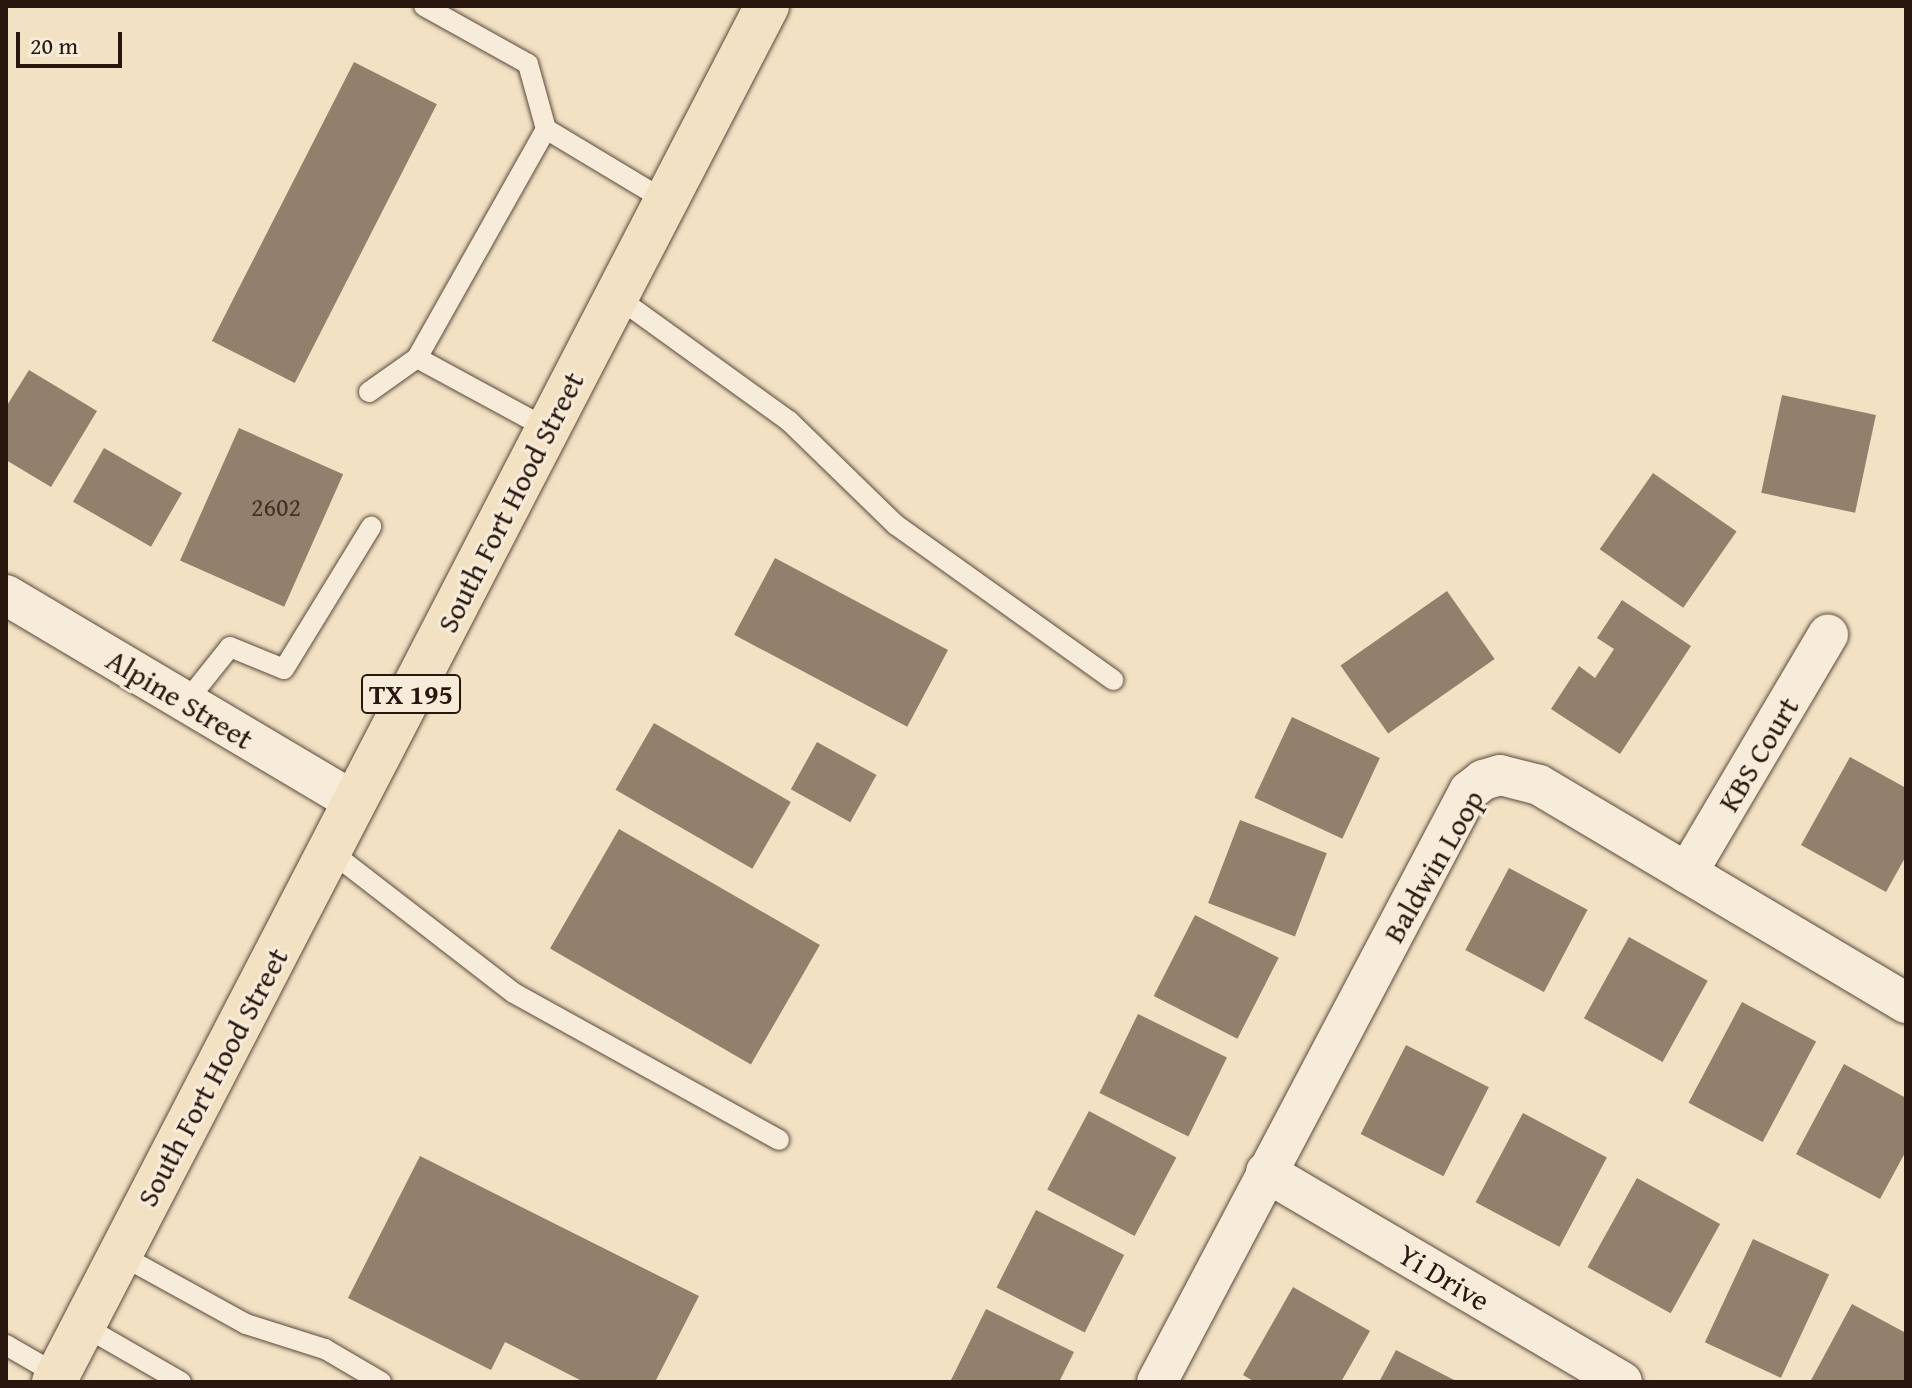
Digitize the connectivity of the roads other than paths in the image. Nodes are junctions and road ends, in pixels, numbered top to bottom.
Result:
1 (424, 6) edge
2 (767, 6) edge
3 (546, 129) junction
4 (666, 201) junction
5 (617, 297) junction
6 (417, 358) junction
7 (369, 392) dead end
8 (548, 429) junction
9 (371, 527) dead end
10 (6, 595) edge
11 (1828, 635) dead end
12 (1113, 680) dead end
13 (186, 702) junction
14 (355, 802) junction
15 (330, 851) junction
16 (1687, 873) junction
17 (1906, 1003) edge
18 (779, 1140) dead end
19 (1266, 1172) junction
20 (119, 1254) junction
21 (82, 1325) junction
22 (6, 1345) edge
23 (56, 1378) edge
24 (181, 1382) edge
25 (381, 1382) edge
26 (1157, 1382) edge
27 (1622, 1382) edge

1 - 3 lane
2 - 4 highway, South Fort Hood Street / TX 195
3 - 4 lane
3 - 6 lane
4 - 5 highway, South Fort Hood Street / TX 195
5 - 8 highway, South Fort Hood Street / TX 195
5 - 12 lane
6 - 7 lane
6 - 8 lane
8 - 14 highway, South Fort Hood Street / TX 195
9 - 13 lane
10 - 13 street, Alpine Street
11 - 16 street, KBS Court
13 - 14 street, Alpine Street
14 - 15 highway, South Fort Hood Street / TX 195
15 - 18 lane
15 - 20 highway, South Fort Hood Street / TX 195
16 - 17 street, Baldwin Loop
16 - 19 street, Baldwin Loop
19 - 26 street, Baldwin Loop
19 - 27 street, Yi Drive
20 - 21 highway, South Fort Hood Street / TX 195
20 - 25 lane
21 - 23 highway, South Fort Hood Street / TX 195
21 - 24 lane
22 - 23 lane

